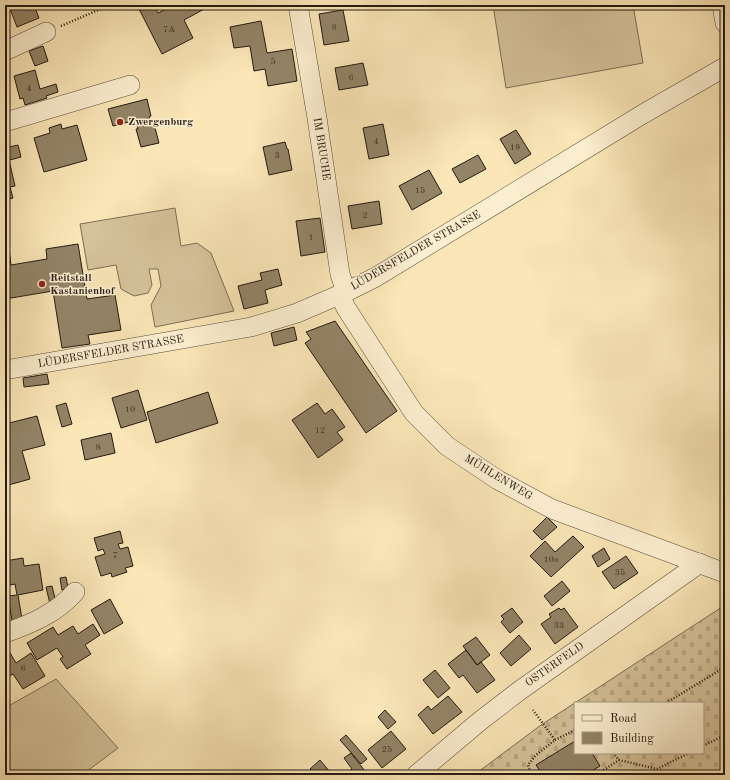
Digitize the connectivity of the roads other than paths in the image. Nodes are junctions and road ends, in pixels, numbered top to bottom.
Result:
1 (298, 5) edge
2 (722, 5) edge
3 (725, 23) edge
4 (46, 32) road end
5 (5, 51) edge
6 (725, 67) edge
7 (130, 85) dead end
8 (5, 122) edge
9 (343, 294) junction
10 (5, 370) edge
11 (700, 563) junction
12 (725, 573) edge
13 (76, 592) dead end
14 (13, 630) edge
15 (416, 775) edge

1 - 9 street, IM BRUCHE
2 - 3 street
4 - 5 street
6 - 9 street, LÜDERSFELDER STRASSE
7 - 8 street
9 - 10 street, LÜDERSFELDER STRASSE
9 - 11 street, MÜHLENWEG
11 - 12 street, MÜHLENWEG
11 - 15 street, OSTERFELD
13 - 14 street

